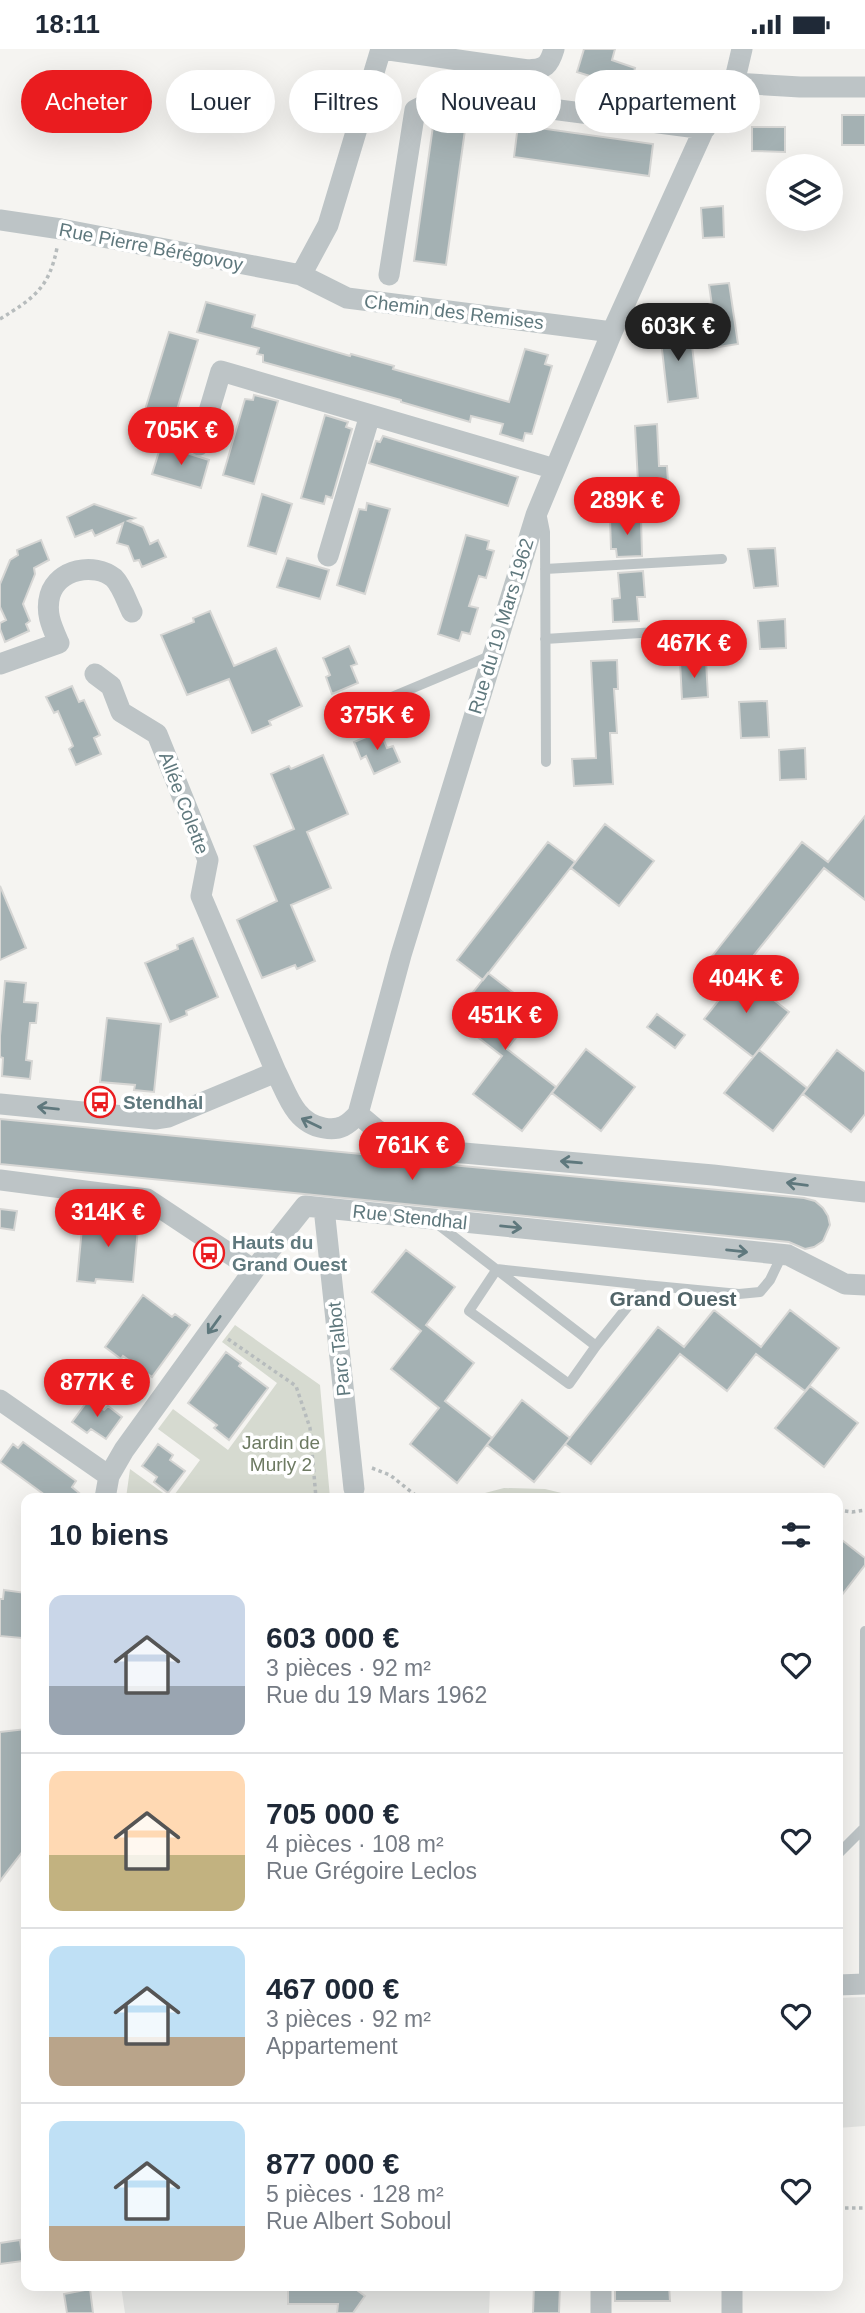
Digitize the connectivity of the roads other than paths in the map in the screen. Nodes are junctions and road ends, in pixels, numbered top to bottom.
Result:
1 (381, 49) edge
2 (554, 49) edge
3 (742, 49) edge
4 (737, 70) edge
5 (760, 85) edge
6 (865, 87) edge
7 (575, 113) edge
8 (703, 133) edge
9 (0, 220) edge
10 (301, 275) junction
11 (389, 275) dead end
12 (612, 332) junction
13 (370, 415) junction
14 (200, 445) dead end
15 (555, 469) junction
16 (540, 506) junction
17 (328, 556) dead end
18 (722, 559) dead end
19 (545, 569) junction
20 (132, 612) dead end
21 (720, 628) dead end
22 (545, 639) junction
23 (492, 655) junction
24 (0, 664) edge
25 (95, 674) dead end
26 (339, 719) dead end
27 (546, 761) dead end
28 (276, 1072) junction
29 (0, 1104) edge
30 (358, 1114) junction
31 (0, 1180) edge
32 (865, 1192) edge
33 (324, 1208) junction
34 (431, 1219) junction
35 (782, 1255) junction
36 (497, 1269) junction
37 (254, 1270) junction
38 (645, 1285) junction
39 (865, 1285) edge
40 (596, 1346) junction
41 (0, 1401) edge
42 (108, 1476) junction
43 (354, 1489) dead end
44 (106, 1493) edge
45 (865, 1631) edge
46 (864, 1828) edge
47 (843, 1849) edge
48 (865, 1984) edge
49 (843, 1985) edge
50 (601, 2291) edge
51 (732, 2291) edge
52 (601, 2313) edge
53 (732, 2313) edge

1 - 2 street
1 - 10 street
3 - 4 street
5 - 6 street
7 - 11 street
8 - 12 street, Rue du 19 Mars 1962
9 - 10 street, Rue Pierre Bérégovoy
10 - 12 street, Chemin des Remises
12 - 15 street, Rue du 19 Mars 1962
13 - 14 street
13 - 15 street
13 - 17 street
15 - 16 street, Rue du 19 Mars 1962
16 - 19 lane
16 - 23 street, Rue du 19 Mars 1962
18 - 19 lane
19 - 22 lane
20 - 24 street
21 - 22 lane
22 - 27 lane
23 - 26 lane
23 - 30 street, Rue du 19 Mars 1962
25 - 28 street, Allée Colette
28 -> 29 street
30 -> 28 street
32 -> 30 street
31 - 37 street
33 - 34 street, Rue Stendhal
33 - 37 street, Rue Stendhal
33 - 43 street, Parc Talbot
34 -> 35 street, Rue Stendhal
34 - 36 lane
35 - 38 lane
35 - 39 street, Rue Stendhal
36 - 38 lane
36 - 40 lane
36 - 40 lane
37 -> 42 street
38 - 40 lane
41 - 42 street
42 - 44 street
45 - 46 lane
46 - 47 lane
46 - 48 lane
48 - 49 street
50 - 52 street
51 - 53 street

